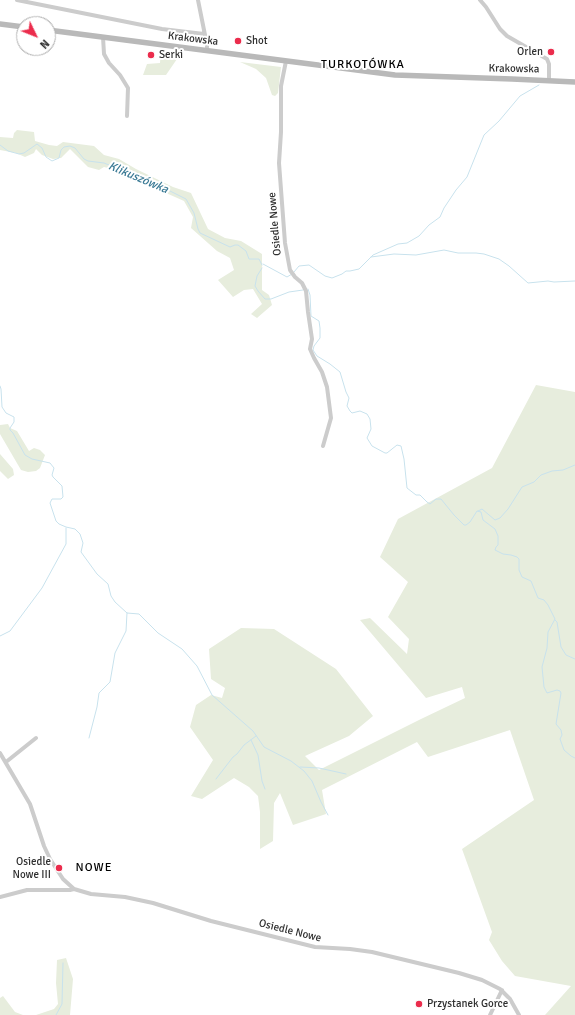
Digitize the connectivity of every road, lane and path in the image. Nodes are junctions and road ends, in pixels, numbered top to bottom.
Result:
1 (17, 0) edge
2 (198, 0) edge
3 (480, 0) edge
4 (0, 24) edge
5 (16, 26) edge
6 (56, 31) edge
7 (204, 34) junction
8 (103, 37) junction
9 (207, 51) junction
10 (286, 62) junction
11 (549, 80) junction
12 (575, 82) edge
13 (127, 116) dead end
14 (323, 446) dead end
15 (36, 738) dead end
16 (0, 753) edge
17 (6, 762) junction
18 (74, 889) junction
19 (0, 897) edge
20 (502, 990) junction
21 (490, 1015) edge
22 (519, 1015) edge

1 - 7 street
2 - 7 street
3 - 11 street
4 - 5 main road
6 - 8 main road, Krakowska
7 - 9 street
8 - 9 main road, Krakowska
8 - 13 street
9 - 10 main road, Krakowska
10 - 11 main road, Krakowska
10 - 14 street, Osiedle Nowe
11 - 12 main road, Krakowska
15 - 17 street
16 - 17 street
17 - 18 street
18 - 19 street, Osiedle Nowe
18 - 20 street, Osiedle Nowe
20 - 21 street
20 - 22 street

